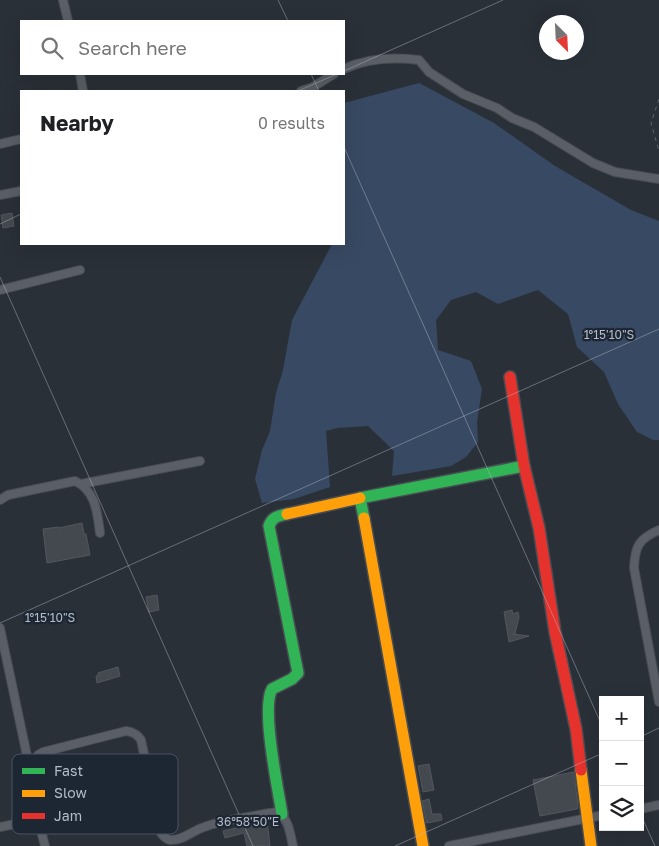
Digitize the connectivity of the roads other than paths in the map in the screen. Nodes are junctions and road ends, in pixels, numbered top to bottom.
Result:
1 (63, 0) edge
2 (68, 20) edge
3 (345, 69) edge
4 (80, 75) edge
5 (333, 75) edge
6 (312, 89) edge
7 (83, 90) edge
8 (20, 139) edge
9 (0, 144) edge
10 (659, 179) edge
11 (20, 191) edge
12 (0, 195) edge
13 (80, 270) dead end
14 (0, 290) edge
15 (510, 377) dead end
16 (200, 460) dead end
17 (524, 466) junction
18 (81, 484) junction
19 (360, 498) junction
20 (0, 500) edge
21 (659, 530) edge
22 (100, 533) dead end
23 (0, 628) edge
24 (659, 702) edge
25 (27, 754) edge
26 (40, 754) edge
27 (144, 754) edge
28 (659, 805) edge
29 (644, 808) edge
30 (282, 814) junction
31 (599, 816) edge
32 (588, 818) junction
33 (162, 834) edge
34 (293, 846) edge
35 (422, 846) edge
36 (449, 846) edge
37 (591, 846) edge

1 - 2 street
3 - 10 street
4 - 7 street
5 - 6 street
8 - 9 street
11 - 12 street
13 - 14 street
15 - 17 street
16 - 18 street
17 - 19 street
17 - 32 street
18 - 20 street
18 - 22 street
19 - 30 street
19 - 35 street
21 - 24 street
23 - 25 street
26 - 27 street
28 - 29 street
30 - 33 street
30 - 34 street
31 - 32 street
32 - 36 street
32 - 37 street

